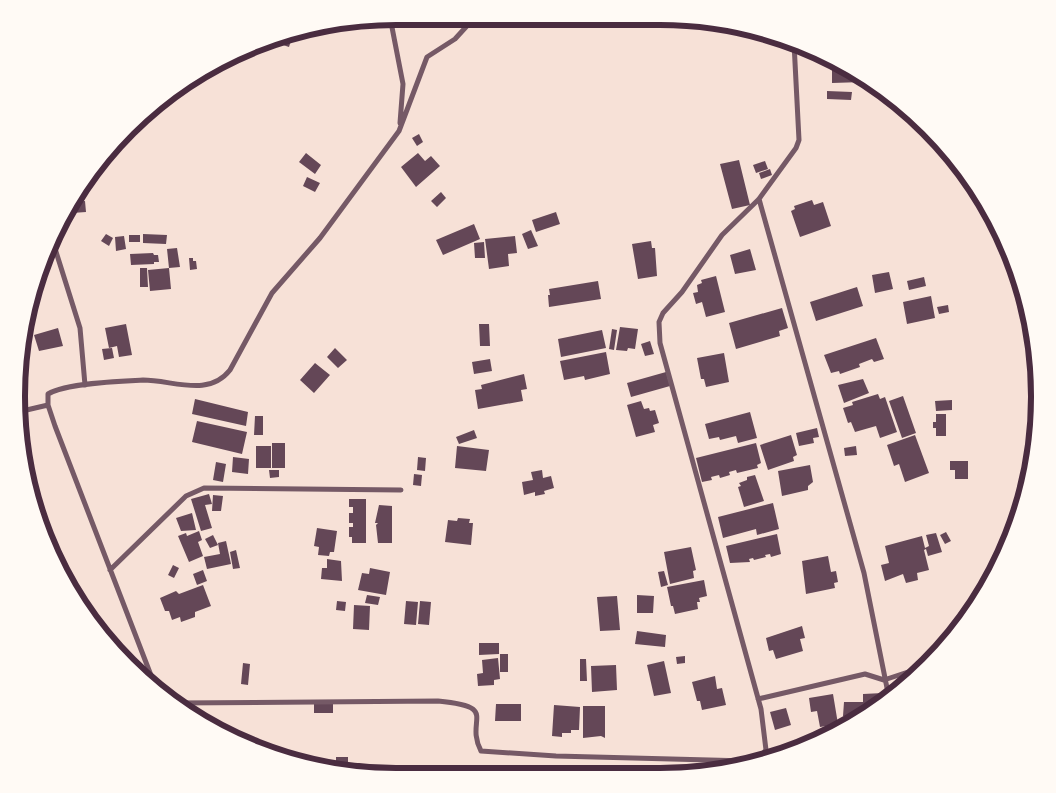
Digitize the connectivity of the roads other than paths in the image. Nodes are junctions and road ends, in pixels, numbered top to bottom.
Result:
1 (392, 25) edge
2 (468, 25) edge
3 (794, 50) edge
4 (399, 131) junction
5 (759, 199) junction
6 (55, 249) edge
7 (85, 385) junction
8 (48, 405) junction
9 (26, 410) edge
10 (401, 490) dead end
11 (110, 570) junction
12 (908, 672) edge
13 (151, 675) edge
14 (884, 680) junction
15 (887, 690) edge
16 (758, 698) junction
17 (187, 703) edge
18 (764, 752) edge
19 (734, 761) edge

1 - 4 street
2 - 4 street
3 - 5 street
4 - 7 street
5 - 14 street
5 - 16 street
6 - 7 street
7 - 8 street
8 - 9 street
8 - 11 street
10 - 11 street
11 - 13 street
12 - 14 street
14 - 15 street
14 - 16 street
16 - 18 street
17 - 19 street

